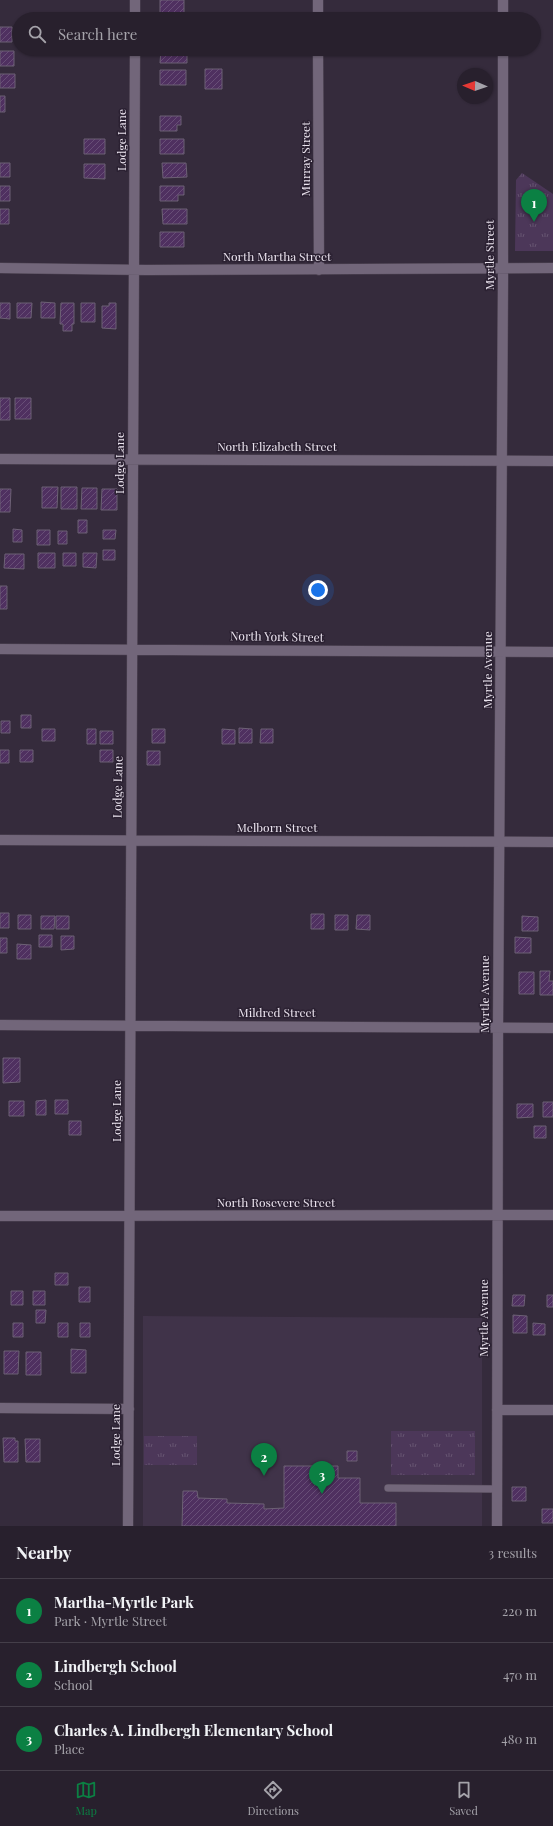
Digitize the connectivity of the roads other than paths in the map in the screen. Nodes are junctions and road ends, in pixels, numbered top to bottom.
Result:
1 (135, 0) edge
2 (318, 0) edge
3 (503, 0) edge
4 (135, 12) edge
5 (318, 12) edge
6 (503, 12) edge
7 (135, 56) edge
8 (318, 56) edge
9 (503, 56) edge
10 (0, 268) edge
11 (503, 269) junction
12 (552, 269) edge
13 (135, 270) junction
14 (319, 270) junction
15 (0, 459) edge
16 (133, 460) junction
17 (502, 461) junction
18 (553, 462) edge
19 (132, 648) junction
20 (0, 649) edge
21 (501, 652) junction
22 (553, 652) edge
23 (0, 840) edge
24 (130, 840) junction
25 (499, 842) junction
26 (553, 842) edge
27 (0, 1025) edge
28 (130, 1025) junction
29 (498, 1027) junction
30 (553, 1028) edge
31 (497, 1215) junction
32 (553, 1215) edge
33 (0, 1216) edge
34 (129, 1216) junction
35 (0, 1408) edge
36 (129, 1409) junction
37 (497, 1410) junction
38 (553, 1410) edge
39 (388, 1488) dead end
40 (497, 1488) junction
41 (128, 1526) edge
42 (497, 1526) edge

1 - 4 street
2 - 5 street
3 - 6 street
7 - 13 street, Lodge Lane
8 - 14 street, Murray Street
9 - 11 street, Myrtle Street
10 - 13 street, North Martha Street
11 - 12 street, North Martha Street
11 - 14 street, North Martha Street
11 - 17 street, Myrtle Street
13 - 14 street, North Martha Street
13 - 16 street, Lodge Lane
15 - 16 street, North Elizabeth Street
16 - 17 street, North Elizabeth Street
16 - 19 street, Lodge Lane
17 - 18 street, North Elizabeth Street
17 - 21 street, Myrtle Avenue
19 - 20 street, North York Street
19 - 21 street, North York Street
19 - 24 street, Lodge Lane
21 - 22 street, North York Street
21 - 25 street, Myrtle Avenue
23 - 24 street, Melborn Street
24 - 25 street, Melborn Street
24 - 28 street, Lodge Lane
25 - 26 street, Melborn Street
25 - 29 street, Myrtle Avenue
27 - 28 street, Mildred Street
28 - 29 street, Mildred Street
28 - 34 street, Lodge Lane
29 - 30 street, Mildred Street
29 - 31 street, Myrtle Avenue
31 - 32 street, North Rosevere Street
31 - 34 street, North Rosevere Street
31 - 37 street, Myrtle Avenue
33 - 34 street, North Rosevere Street
34 - 36 street, Lodge Lane
35 - 36 street
36 - 41 street, Lodge Lane
37 - 38 street
37 - 40 street, Myrtle Avenue
39 - 40 lane
40 - 42 street, Myrtle Avenue

